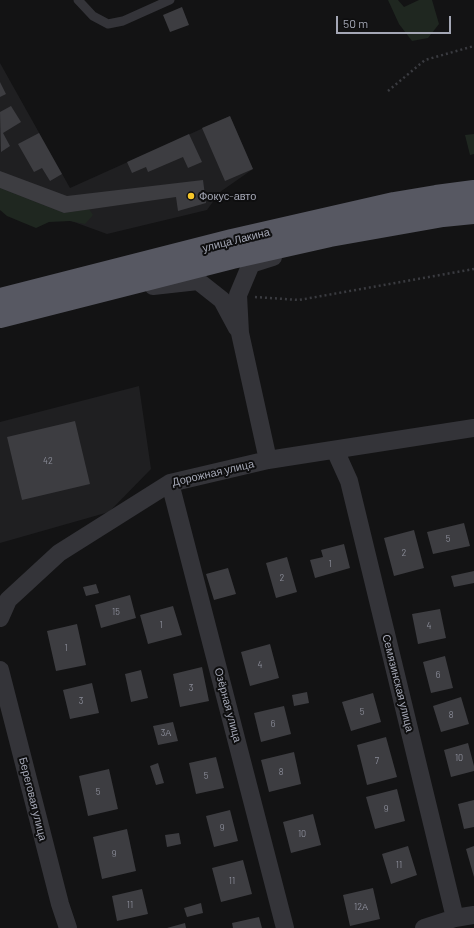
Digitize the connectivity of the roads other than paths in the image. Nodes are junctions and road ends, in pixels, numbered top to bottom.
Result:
1 (78, 0) edge
2 (170, 0) edge
3 (474, 191) edge
4 (474, 213) edge
5 (330, 236) junction
6 (107, 290) junction
7 (0, 299) edge
8 (0, 317) edge
9 (240, 333) junction
10 (474, 428) edge
11 (335, 450) junction
12 (268, 460) junction
13 (170, 483) junction
14 (0, 618) edge
15 (0, 670) edge
16 (469, 917) edge
17 (68, 928) edge
18 (286, 928) edge
19 (424, 928) edge

1 - 2 lane
3 - 7 highway, улица Лакина
4 - 5 highway, улица Лакина
5 - 6 highway, улица Лакина
5 - 9 street
6 - 8 highway, улица Лакина
6 - 9 street
9 - 12 street
10 - 11 street, Дорожная улица
11 - 12 street, Дорожная улица
11 - 16 street, Семязинская улица
12 - 13 street, Дорожная улица
13 - 14 street, Дорожная улица
13 - 18 street, Озёрная улица
15 - 17 street, Береговая улица
16 - 19 street

